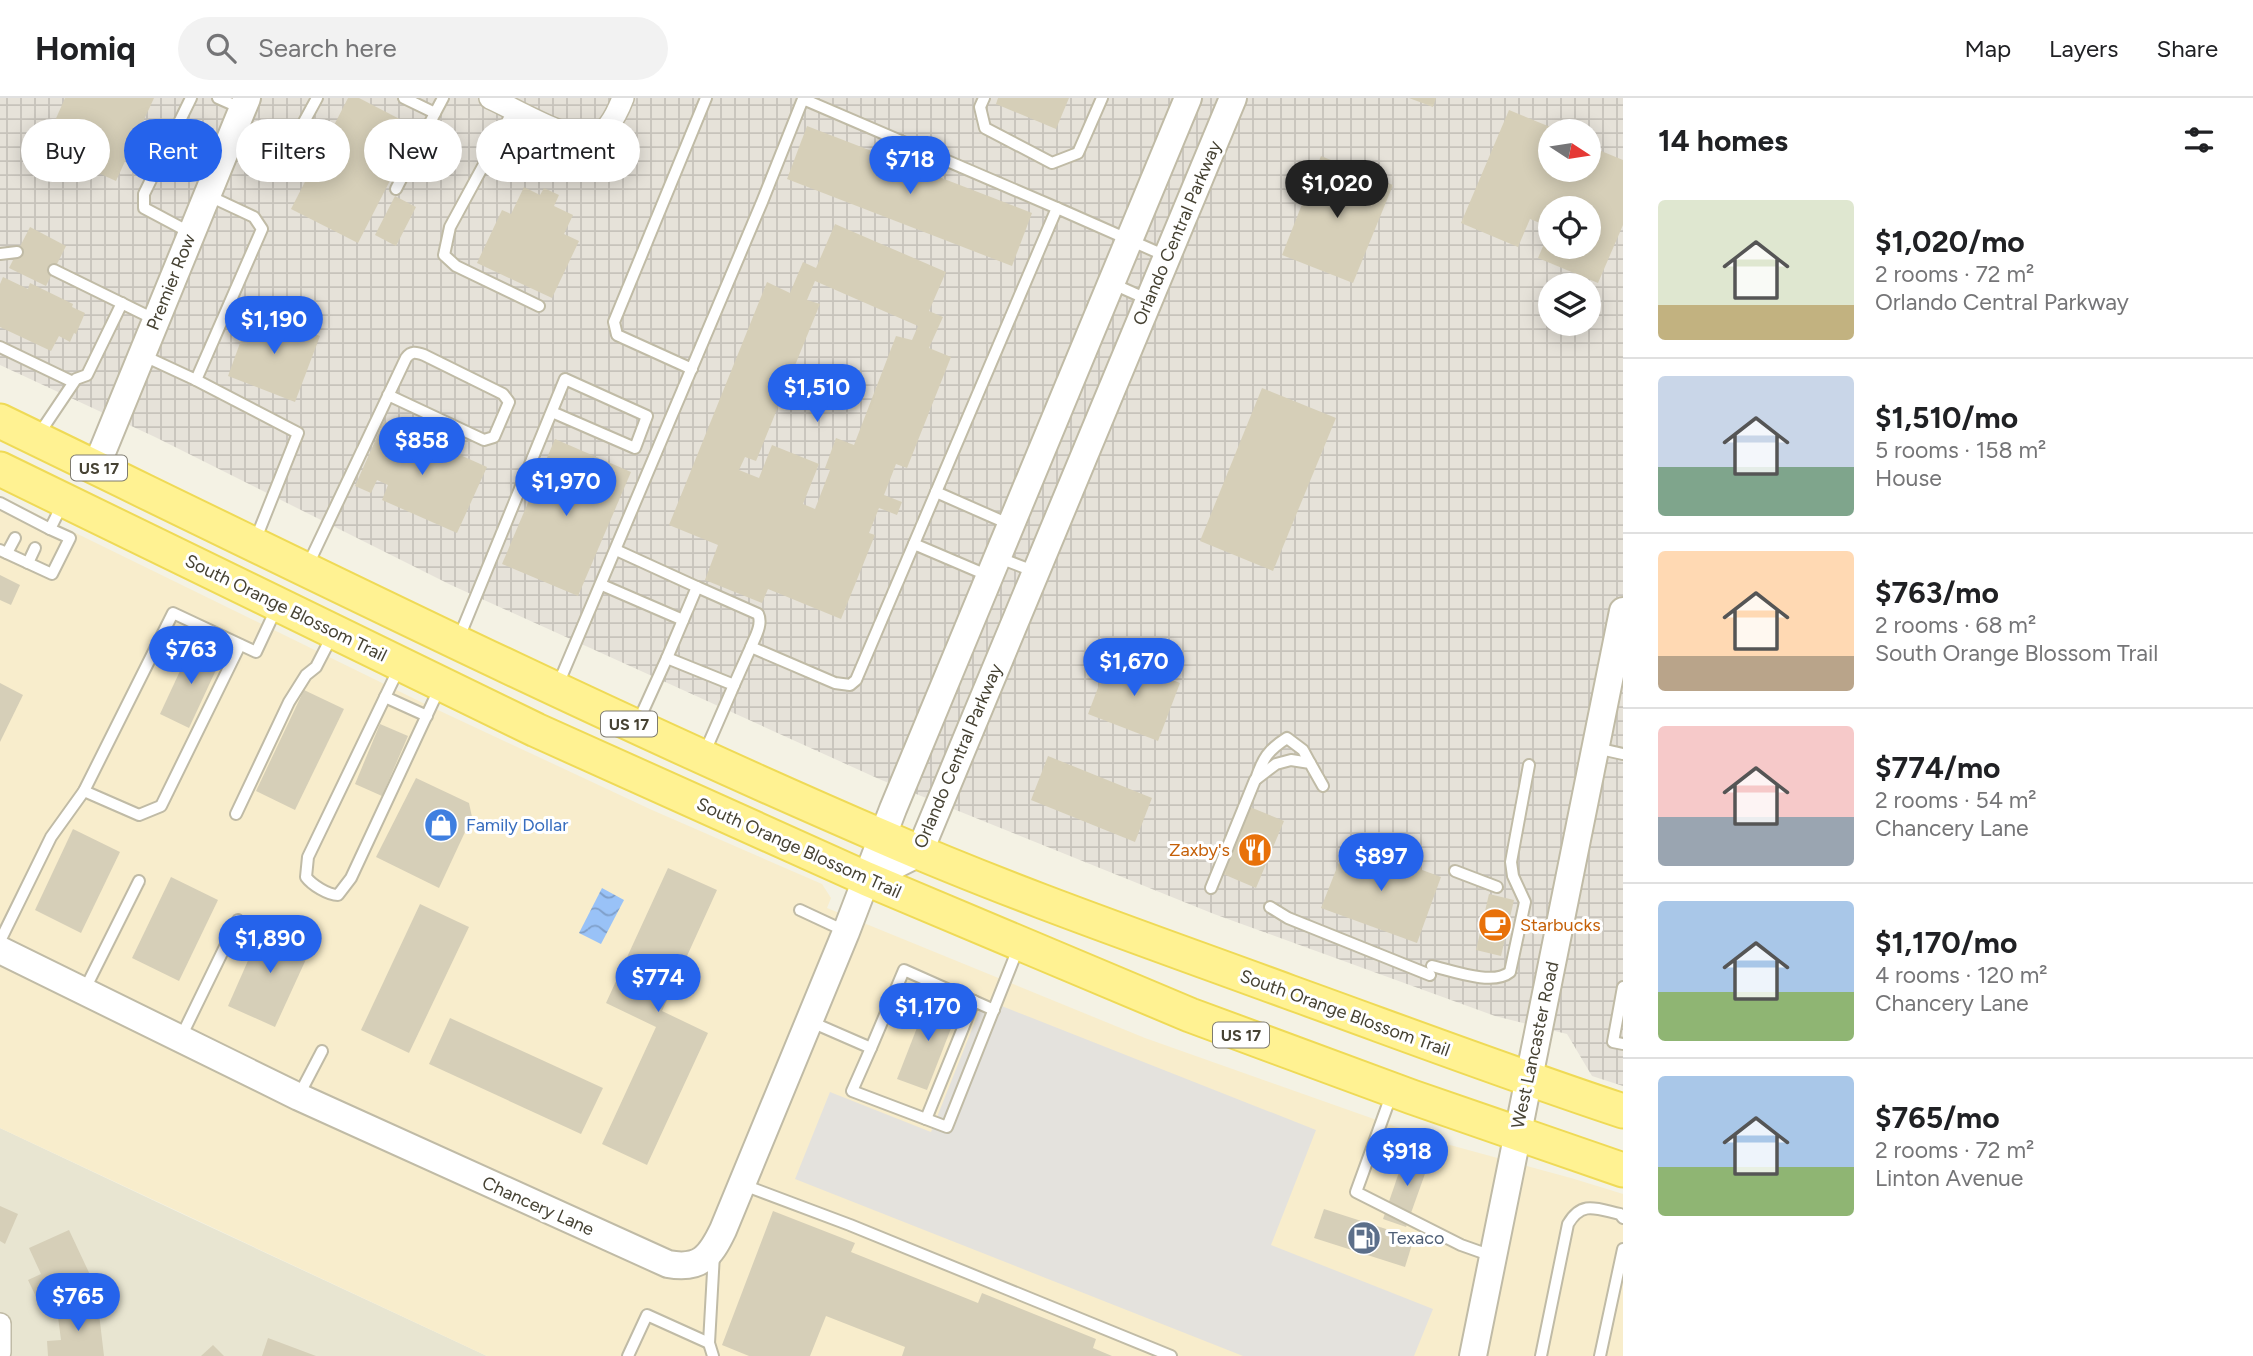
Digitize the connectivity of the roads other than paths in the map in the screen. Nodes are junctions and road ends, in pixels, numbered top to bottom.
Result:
1 (191, 98) edge
2 (218, 98) edge
3 (317, 98) edge
4 (404, 98) edge
5 (443, 98) edge
6 (490, 98) edge
7 (706, 98) edge
8 (984, 98) edge
9 (1102, 98) edge
10 (1188, 98) edge
11 (1233, 98) edge
12 (802, 99) edge
13 (245, 104) edge
14 (620, 105) edge
15 (514, 109) junction
16 (435, 113) junction
17 (233, 133) junction
18 (396, 189) dead end
19 (207, 195) junction
20 (1057, 208) junction
21 (191, 233) junction
22 (1129, 240) junction
23 (17, 252) dead end
24 (0, 254) edge
25 (1167, 256) junction
26 (54, 270) dead end
27 (1111, 283) junction
28 (1149, 300) junction
29 (122, 303) junction
30 (539, 306) dead end
31 (156, 320) junction
32 (0, 347) edge
33 (142, 355) junction
34 (692, 369) junction
35 (196, 380) junction
36 (73, 382) junction
37 (388, 395) junction
38 (552, 412) junction
39 (0, 421) edge
40 (36, 438) junction
41 (96, 467) junction
42 (0, 469) edge
43 (936, 492) junction
44 (0, 504) edge
45 (42, 516) junction
46 (197, 516) junction
47 (1011, 525) junction
48 (134, 535) junction
49 (15, 538) dead end
50 (254, 544) junction
51 (914, 544) junction
52 (35, 548) dead end
53 (616, 550) junction
54 (4, 551) edge
55 (28, 563) junction
56 (993, 566) junction
57 (305, 570) junction
58 (1036, 572) junction
59 (602, 585) junction
60 (697, 587) junction
61 (278, 605) junction
62 (1623, 611) edge
63 (683, 620) junction
64 (334, 632) junction
65 (457, 643) junction
66 (240, 645) junction
67 (751, 647) junction
68 (667, 658) junction
69 (401, 664) junction
70 (442, 684) junction
71 (734, 685) junction
72 (556, 690) junction
73 (385, 697) junction
74 (427, 716) junction
75 (636, 727) junction
76 (1596, 748) junction
77 (1623, 754) edge
78 (703, 758) junction
79 (1310, 763) junction
80 (1529, 765) dead end
81 (1255, 780) junction
82 (1323, 786) dead end
83 (84, 791) junction
84 (236, 814) dead end
85 (882, 837) junction
86 (919, 853) junction
87 (1455, 870) dead end
88 (867, 879) junction
89 (139, 881) dead end
90 (1497, 887) dead end
91 (1211, 888) dead end
92 (1270, 907) dead end
93 (800, 910) dead end
94 (238, 920) dead end
95 (846, 932) junction
96 (0, 941) edge
97 (1020, 943) junction
98 (0, 950) edge
99 (1623, 987) edge
100 (83, 991) junction
101 (974, 1001) junction
102 (994, 1010) junction
103 (809, 1021) junction
104 (180, 1039) junction
105 (1623, 1044) edge
106 (871, 1048) junction
107 (321, 1051) dead end
108 (1529, 1080) junction
109 (1393, 1090) junction
110 (299, 1097) junction
111 (1623, 1111) edge
112 (926, 1119) junction
113 (1516, 1133) junction
114 (1623, 1170) edge
115 (741, 1184) junction
116 (1623, 1218) edge
117 (714, 1248) junction
118 (1623, 1248) edge
119 (1492, 1256) junction
120 (0, 1324) edge
121 (709, 1343) junction
122 (0, 1352) edge
123 (628, 1356) edge
124 (713, 1356) edge
125 (1171, 1356) edge
126 (1473, 1356) edge
127 (1541, 1356) edge
128 (1600, 1356) edge

1 - 21 lane
2 - 13 lane
3 - 17 lane
4 - 16 lane
5 - 16 lane
6 - 15 street
7 - 34 lane
8 - 9 lane
10 - 22 street
11 - 25 street, Orlando Central Parkway
12 - 20 lane
12 - 34 lane
13 - 17 street, Premier Row
14 - 15 street
15 - 30 lane
16 - 18 lane
17 - 19 street, Premier Row
19 - 21 street, Premier Row
19 - 35 lane
20 - 22 lane
20 - 43 lane
21 - 31 street, Premier Row
22 - 25 lane
22 - 27 street
23 - 24 lane
25 - 28 street, Orlando Central Parkway
26 - 29 lane
27 - 28 lane
27 - 47 street
28 - 58 street, Orlando Central Parkway
29 - 31 lane
29 - 36 lane
31 - 33 street, Premier Row
32 - 36 lane
33 - 35 lane
33 - 41 street, Premier Row
34 - 53 lane
35 - 50 lane
36 - 40 lane
37 - 37 lane
37 - 57 lane
38 - 38 lane
38 - 65 lane
39 - 40 main road, South Orange Blossom Trail / US 17
40 - 41 main road, South Orange Blossom Trail / US 17
41 - 45 main road
41 - 46 main road, South Orange Blossom Trail / US 17
42 - 45 main road, South Orange Blossom Trail / US 17
43 - 47 lane
43 - 51 lane
44 - 45 lane
45 - 48 main road, South Orange Blossom Trail / US 17
45 - 55 lane
46 - 48 main road
46 - 50 main road, South Orange Blossom Trail / US 17
47 - 56 street
48 - 61 main road, South Orange Blossom Trail / US 17
49 - 54 lane
50 - 57 main road, South Orange Blossom Trail / US 17
51 - 56 lane
51 - 67 lane
52 - 55 lane
53 - 59 lane
53 - 60 lane
54 - 55 lane
56 - 58 lane
56 - 85 street
57 - 65 main road, South Orange Blossom Trail / US 17
58 - 86 street, Orlando Central Parkway
59 - 63 lane
59 - 72 lane
60 - 63 lane
60 - 67 lane
61 - 64 main road, South Orange Blossom Trail / US 17
61 - 66 lane
62 - 76 street, West Lancaster Road
63 - 68 lane
64 - 69 main road, South Orange Blossom Trail / US 17
64 - 84 lane
65 - 72 main road, South Orange Blossom Trail / US 17
66 - 83 lane
66 - 83 lane
67 - 71 lane
68 - 71 lane
68 - 75 lane
69 - 70 main road, South Orange Blossom Trail / US 17
69 - 73 lane
70 - 74 lane
70 - 88 main road, South Orange Blossom Trail / US 17
71 - 78 lane
72 - 75 main road, South Orange Blossom Trail / US 17
73 - 74 lane
73 - 74 lane
75 - 78 main road, South Orange Blossom Trail / US 17
76 - 77 lane
76 - 108 street, West Lancaster Road
78 - 85 main road, South Orange Blossom Trail / US 17
79 - 81 lane
79 - 81 lane
79 - 82 lane
80 - 92 lane
81 - 91 lane
83 - 96 lane
85 - 86 main road, South Orange Blossom Trail / US 17
85 - 88 street
86 - 88 street, Orlando Central Parkway
86 - 108 main road, South Orange Blossom Trail / US 17
87 - 90 lane
88 - 95 street
88 - 97 main road, South Orange Blossom Trail / US 17
89 - 100 lane
93 - 95 lane
94 - 104 lane
95 - 103 street
97 - 102 lane
97 - 109 main road, South Orange Blossom Trail / US 17
98 - 100 street, Chancery Lane
99 - 105 lane
100 - 104 street, Chancery Lane
101 - 102 lane
101 - 106 lane
101 - 112 lane
102 - 112 lane
103 - 106 lane
103 - 115 street
104 - 110 street, Chancery Lane
106 - 112 lane
107 - 110 lane
108 - 111 main road, South Orange Blossom Trail / US 17
108 - 113 street, West Lancaster Road
109 - 113 main road, South Orange Blossom Trail / US 17
109 - 119 lane
110 - 117 street, Chancery Lane
113 - 114 main road, South Orange Blossom Trail / US 17
113 - 119 street, West Lancaster Road
115 - 117 street
115 - 125 lane
116 - 127 lane
117 - 121 lane
118 - 128 lane
119 - 126 street, West Lancaster Road
120 - 122 street
121 - 123 lane
121 - 124 lane

